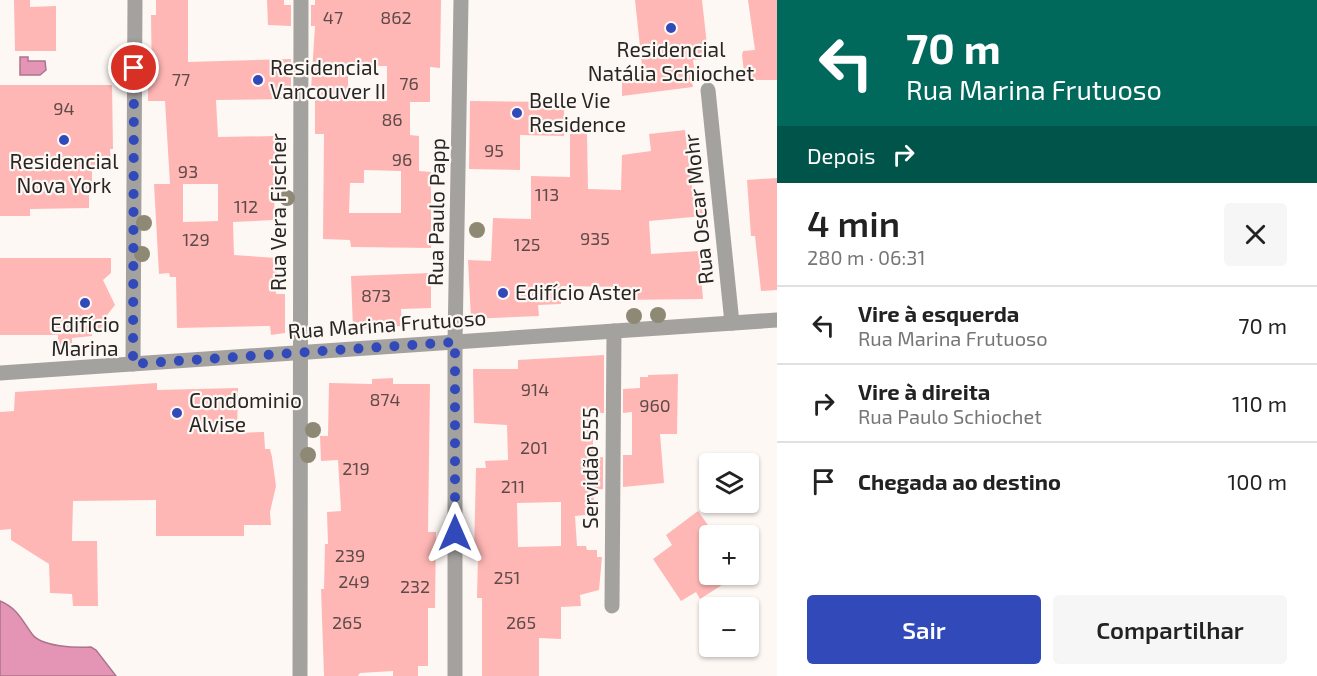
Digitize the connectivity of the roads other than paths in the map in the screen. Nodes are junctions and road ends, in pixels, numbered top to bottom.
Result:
1 (135, 0) edge
2 (301, 0) edge
3 (461, 0) edge
4 (708, 90) dead end
5 (777, 320) edge
6 (732, 323) junction
7 (614, 331) junction
8 (455, 342) junction
9 (300, 352) junction
10 (133, 364) junction
11 (0, 373) edge
12 (612, 606) dead end
13 (300, 676) edge
14 (455, 676) edge

1 - 10 street
2 - 9 street, Rua Vera Fischer
3 - 8 street, Rua Paulo Papp
4 - 6 street, Rua Oscar Mohr
5 - 6 street, Rua Marina Frutuoso
6 - 7 street, Rua Marina Frutuoso
7 - 8 street, Rua Marina Frutuoso
7 - 12 street, Servidão 555
8 - 9 street, Rua Marina Frutuoso
8 - 14 street, Rua Paulo Papp
9 - 10 street, Rua Marina Frutuoso
9 - 13 street, Rua Vera Fischer
10 - 11 street, Rua Marina Frutuoso

